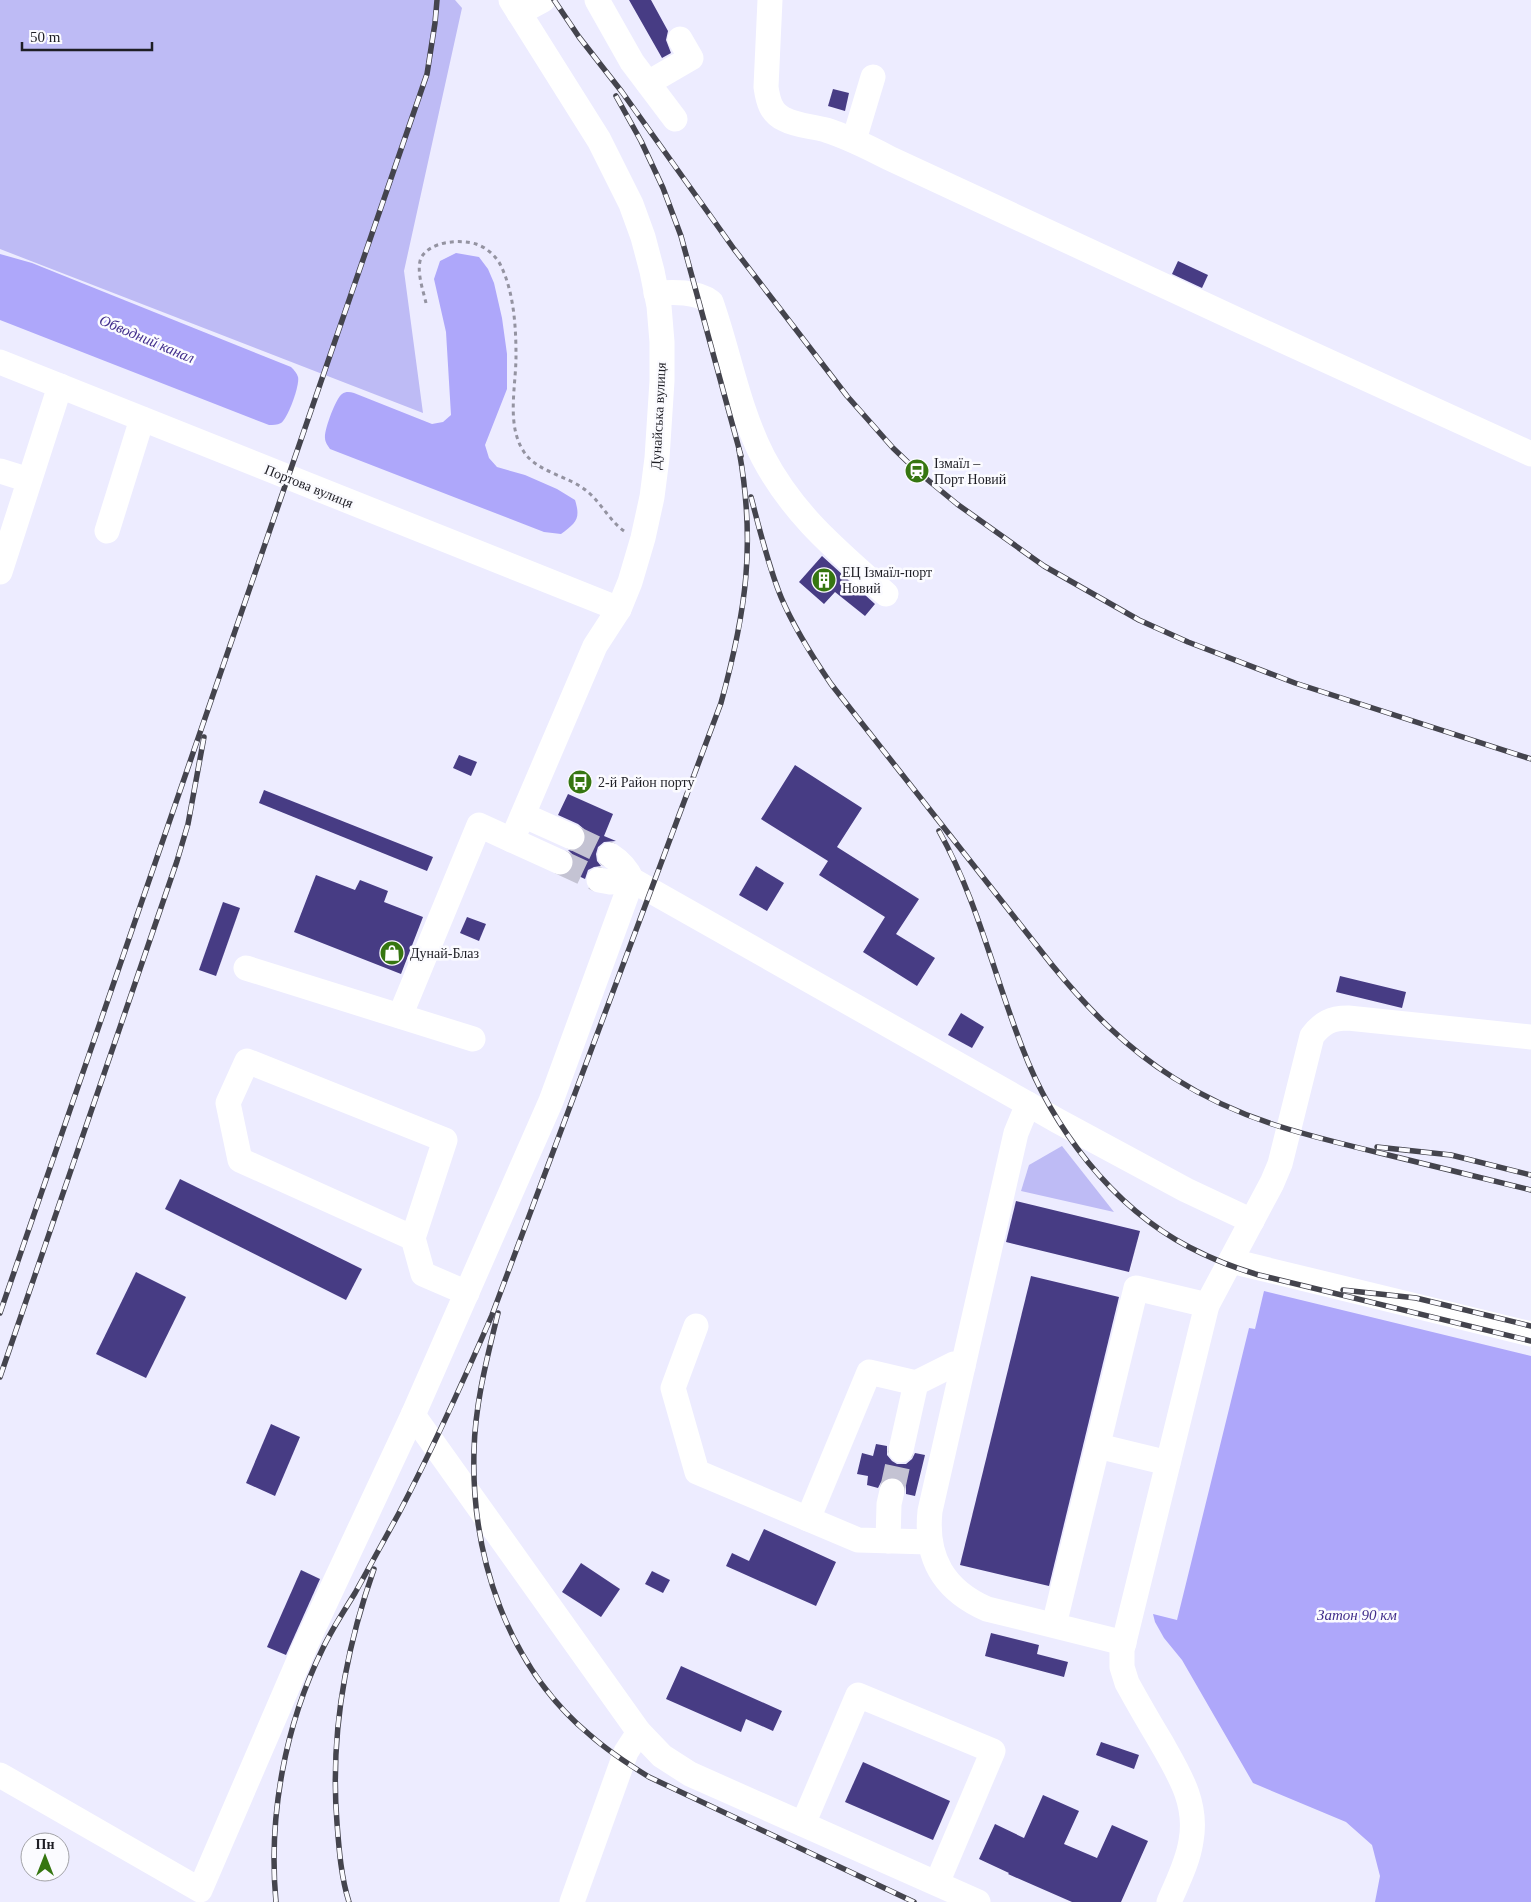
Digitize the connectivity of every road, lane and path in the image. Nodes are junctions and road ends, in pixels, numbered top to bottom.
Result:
1 (543, 0) edge
2 (597, 0) edge
3 (770, 0) edge
4 (515, 6) edge
5 (680, 39) dead end
6 (872, 77) dead end
7 (648, 83) junction
8 (676, 120) dead end
9 (854, 140) junction
10 (656, 293) junction
11 (426, 303) dead end
12 (0, 362) edge
13 (60, 386) junction
14 (142, 419) junction
15 (1531, 454) edge
16 (0, 471) edge
17 (29, 480) junction
18 (7, 528) edge
19 (107, 531) dead end
20 (643, 538) junction
21 (0, 572) edge
22 (886, 594) dead end
23 (619, 609) junction
24 (523, 815) junction
25 (572, 837) tunnel mouth
26 (512, 840) junction
27 (610, 855) tunnel mouth
28 (560, 862) tunnel mouth
29 (599, 880) tunnel mouth
30 (632, 880) junction
31 (246, 968) dead end
32 (400, 1016) junction
33 (1531, 1037) edge
34 (473, 1039) dead end
35 (1028, 1104) junction
36 (1252, 1221) junction
37 (413, 1238) junction
38 (1231, 1261) junction
39 (466, 1293) junction
40 (1207, 1305) junction
41 (696, 1326) dead end
42 (1531, 1334) edge
43 (963, 1366) junction
44 (916, 1383) junction
45 (413, 1415) junction
46 (1098, 1446) junction
47 (901, 1450) tunnel mouth
48 (1168, 1463) junction
49 (892, 1491) tunnel mouth
50 (808, 1519) junction
51 (888, 1541) junction
52 (930, 1542) junction
53 (1054, 1626) junction
54 (1124, 1643) junction
55 (639, 1732) junction
56 (0, 1775) edge
57 (803, 1824) junction
58 (937, 1883) junction
59 (572, 1902) edge
60 (978, 1902) edge
61 (1169, 1902) edge

1 - 4 street
2 - 7 street
3 - 9 street
4 - 10 street, Дунайська вулиця
5 - 7 street
6 - 9 street
7 - 8 street
9 - 15 street
10 - 20 street, Дунайська вулиця
10 - 22 street
11 - 20 path
12 - 13 street, Портова вулиця
13 - 14 street, Портова вулиця
13 - 17 street
14 - 19 street
14 - 23 street, Портова вулиця
16 - 17 street
17 - 18 street
18 - 21 street
20 - 23 street, Дунайська вулиця
23 - 24 street, Дунайська вулиця
24 - 25 street
24 - 26 street, Дунайська вулиця
26 - 28 street
26 - 32 street
27 - 30 street
29 - 30 street
30 - 35 street
30 - 39 street
31 - 32 street
32 - 34 street
33 - 36 street
35 - 36 street
35 - 43 street
36 - 38 street
37 - 37 street
37 - 39 street
38 - 40 street
38 - 42 street
39 - 45 street
40 - 46 street
40 - 48 street
41 - 50 street
43 - 44 street
43 - 52 street
44 - 47 street
44 - 50 street
45 - 55 street
45 - 56 street
46 - 48 street
46 - 53 street
48 - 54 street
49 - 51 street
50 - 51 street
51 - 52 street
52 - 53 street
53 - 54 street
54 - 61 street
55 - 57 street
55 - 59 street
57 - 58 street
57 - 58 street
58 - 60 street

